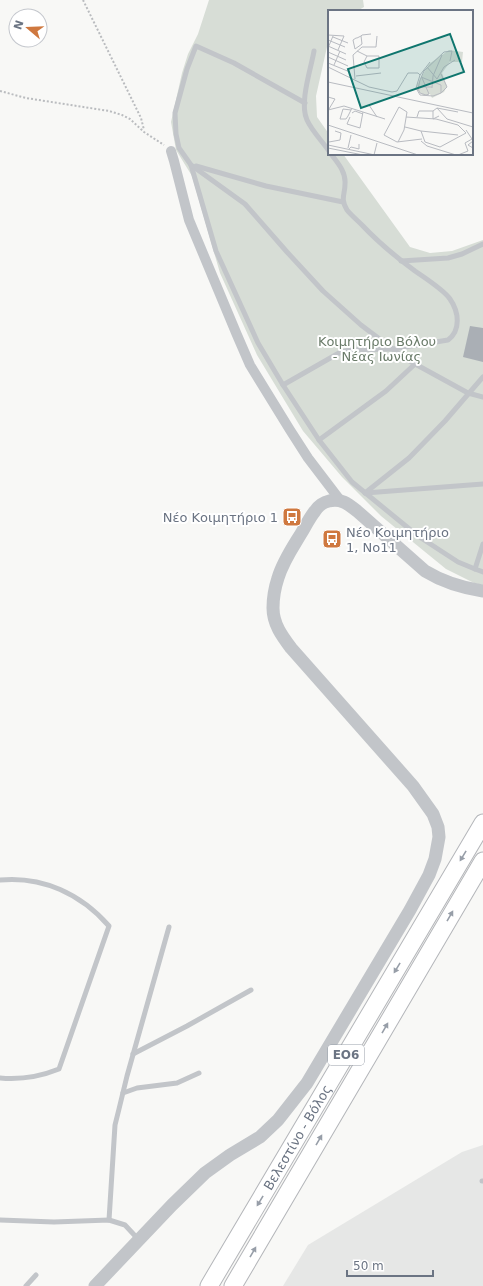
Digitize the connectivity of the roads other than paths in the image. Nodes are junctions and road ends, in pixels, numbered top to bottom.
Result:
1 (314, 51) dead end
2 (305, 103) junction
3 (328, 150) edge
4 (171, 151) road end
5 (333, 155) edge
6 (191, 165) junction
7 (343, 202) junction
8 (483, 244) edge
9 (401, 261) junction
10 (393, 349) junction
11 (415, 364) junction
12 (483, 377) edge
13 (283, 385) junction
14 (468, 393) junction
15 (483, 397) edge
16 (319, 440) junction
17 (483, 484) edge
18 (365, 493) junction
19 (340, 500) junction
20 (483, 544) edge
21 (475, 569) junction
22 (483, 572) edge
23 (483, 591) edge
24 (483, 823) edge
25 (483, 861) edge
26 (0, 880) edge
27 (169, 928) dead end
28 (251, 990) dead end
29 (133, 1054) junction
30 (199, 1073) dead end
31 (0, 1078) edge
32 (123, 1093) junction
33 (0, 1220) edge
34 (109, 1220) junction
35 (139, 1240) junction
36 (36, 1275) dead end
37 (26, 1286) edge
38 (95, 1286) edge
39 (209, 1286) edge
40 (233, 1286) edge

1 - 2 lane
2 - 3 lane
2 - 6 lane
4 - 19 street
5 - 7 lane
6 - 7 lane
6 - 10 lane
6 - 13 lane
7 - 9 lane
8 - 9 lane
9 - 10 lane
10 - 11 lane
10 - 13 lane
11 - 14 lane
11 - 16 lane
12 - 14 lane
13 - 16 lane
14 - 15 lane
14 - 18 lane
16 - 18 lane
17 - 18 lane
18 - 21 lane
19 - 23 street
19 - 35 street
20 - 21 lane
21 - 22 lane
24 -> 39 highway, Βελεστίνο - Βόλος / ΕΟ6
40 -> 25 highway, Βελεστίνο - Βόλος / ΕΟ6
26 - 31 lane
27 - 29 lane
28 - 29 lane
29 - 32 lane
30 - 32 lane
32 - 34 lane
33 - 34 lane
34 - 35 lane
35 - 38 street
36 - 37 lane

